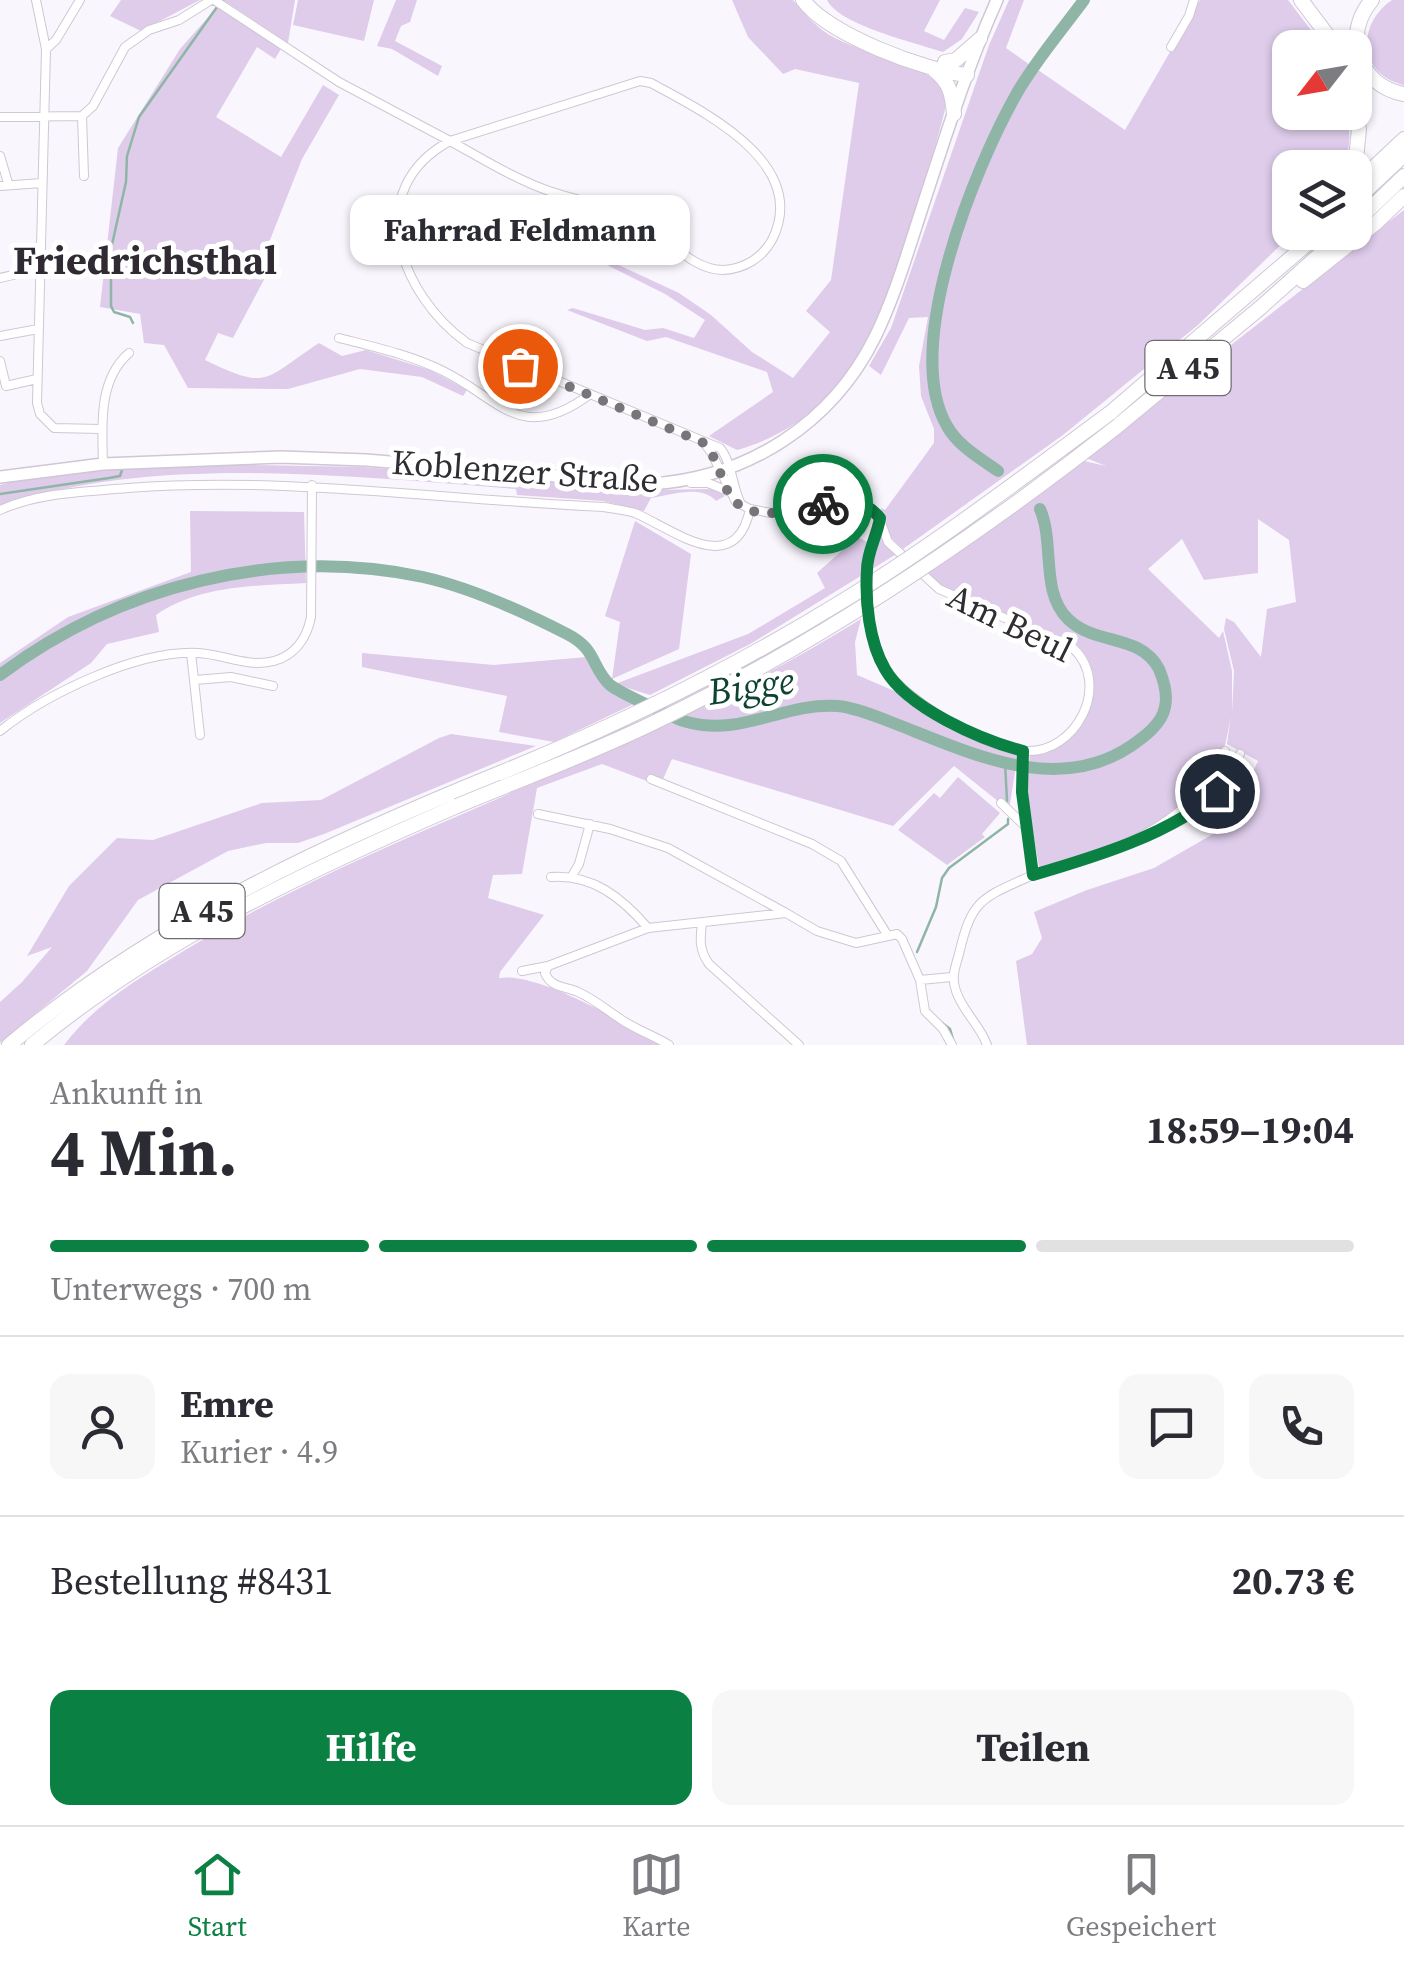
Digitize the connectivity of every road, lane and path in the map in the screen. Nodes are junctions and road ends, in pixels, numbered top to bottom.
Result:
1 (36, 0) edge
2 (80, 0) edge
3 (212, 0) edge
4 (804, 0) edge
5 (814, 0) edge
6 (997, 0) edge
7 (1194, 0) edge
8 (1301, 0) edge
9 (1372, 0) edge
10 (1324, 30) edge
11 (980, 39) junction
12 (1170, 47) dead end
13 (46, 48) junction
14 (945, 62) junction
15 (929, 66) junction
16 (967, 75) junction
17 (1404, 94) edge
18 (954, 114) junction
19 (44, 116) junction
20 (82, 116) junction
21 (0, 117) edge
22 (1404, 139) edge
23 (450, 141) junction
24 (1404, 155) edge
25 (0, 156) edge
26 (1372, 169) edge
27 (84, 176) dead end
28 (1404, 176) edge
29 (42, 183) junction
30 (4, 185) edge
31 (1372, 186) edge
32 (1404, 196) edge
33 (1404, 205) edge
34 (1372, 207) edge
35 (1377, 222) junction
36 (1290, 250) edge
37 (1301, 250) edge
38 (1325, 250) edge
39 (39, 270) junction
40 (0, 278) edge
41 (1245, 300) junction
42 (1260, 308) junction
43 (38, 329) junction
44 (0, 336) edge
45 (339, 338) dead end
46 (129, 352) dead end
47 (0, 361) edge
48 (37, 379) junction
49 (588, 395) junction
50 (1112, 421) junction
51 (101, 430) junction
52 (704, 443) junction
53 (720, 448) junction
54 (753, 458) junction
55 (103, 464) junction
56 (725, 469) junction
57 (0, 477) edge
58 (676, 482) junction
59 (312, 485) junction
60 (728, 490) junction
61 (741, 504) junction
62 (750, 509) junction
63 (0, 510) edge
64 (879, 516) junction
65 (192, 653) junction
66 (195, 680) junction
67 (272, 686) dead end
68 (0, 731) edge
69 (200, 735) dead end
70 (1225, 750) dead end
71 (1023, 751) junction
72 (1240, 754) dead end
73 (651, 779) dead end
74 (455, 800) junction
75 (1001, 803) dead end
76 (538, 814) dead end
77 (590, 824) junction
78 (1027, 828) junction
79 (1135, 838) junction
80 (1033, 875) junction
81 (572, 876) junction
82 (551, 877) dead end
83 (786, 914) junction
84 (702, 923) junction
85 (648, 928) junction
86 (888, 936) junction
87 (548, 966) junction
88 (522, 971) dead end
89 (952, 977) junction
90 (920, 980) junction
91 (9, 1045) edge
92 (32, 1045) edge
93 (669, 1045) edge
94 (799, 1045) edge
95 (952, 1045) edge
96 (986, 1045) edge

1 - 13 street
2 - 13 street
3 - 20 street
3 - 23 street
4 - 15 highway
5 - 14 highway
6 - 11 main road, Koblenzer Straße
7 - 12 street
8 - 10 highway
9 - 17 highway
11 - 14 highway
11 - 16 main road, Koblenzer Straße
13 - 19 street
14 - 16 highway
15 - 16 highway
15 - 18 highway
16 - 18 main road, Koblenzer Straße
18 - 54 main road, Koblenzer Straße
19 - 20 street
19 - 21 street
19 - 29 street
20 - 27 street
22 - 26 highway
23 - 23 street
23 - 49 street
24 - 31 highway
25 - 30 street
28 - 34 highway
29 - 30 street
29 - 39 street
32 - 35 highway
33 - 35 highway
35 - 42 highway
36 - 41 highway
37 - 41 highway, A 45
38 - 42 highway, A 45
39 - 40 street
39 - 43 street
41 - 50 highway, A 45
42 - 50 highway, A 45
43 - 44 street
43 - 48 street
45 - 49 street
46 - 51 street
47 - 48 street
48 - 51 street
49 - 52 street
50 - 74 highway, A 45, bridge
51 - 55 street
52 - 53 street
52 - 56 street
53 - 54 street
53 - 56 street
54 - 56 main road, Koblenzer Straße
55 - 57 main road, Koblenzer Straße
55 - 58 main road, Koblenzer Straße
56 - 58 main road, Koblenzer Straße
56 - 60 street
56 - 61 street
58 - 60 street
59 - 62 street
59 - 63 street
59 - 65 street
60 - 61 street
61 - 62 street
62 - 64 street
64 - 71 street
64 - 71 street, Am Beul
65 - 66 street
65 - 68 street
66 - 67 street
66 - 69 street
70 - 79 street
71 - 78 street
72 - 79 street
73 - 86 street
74 - 91 highway, A 45
74 - 92 highway, A 45
75 - 78 street
76 - 77 street
77 - 81 street
77 - 83 street
78 - 80 street
79 - 80 street
80 - 89 street
81 - 82 street
81 - 85 street
83 - 84 street
83 - 86 street
84 - 85 street
84 - 94 street
85 - 87 street
86 - 90 street
87 - 88 street
87 - 93 street
89 - 90 street
89 - 96 street
90 - 95 street

